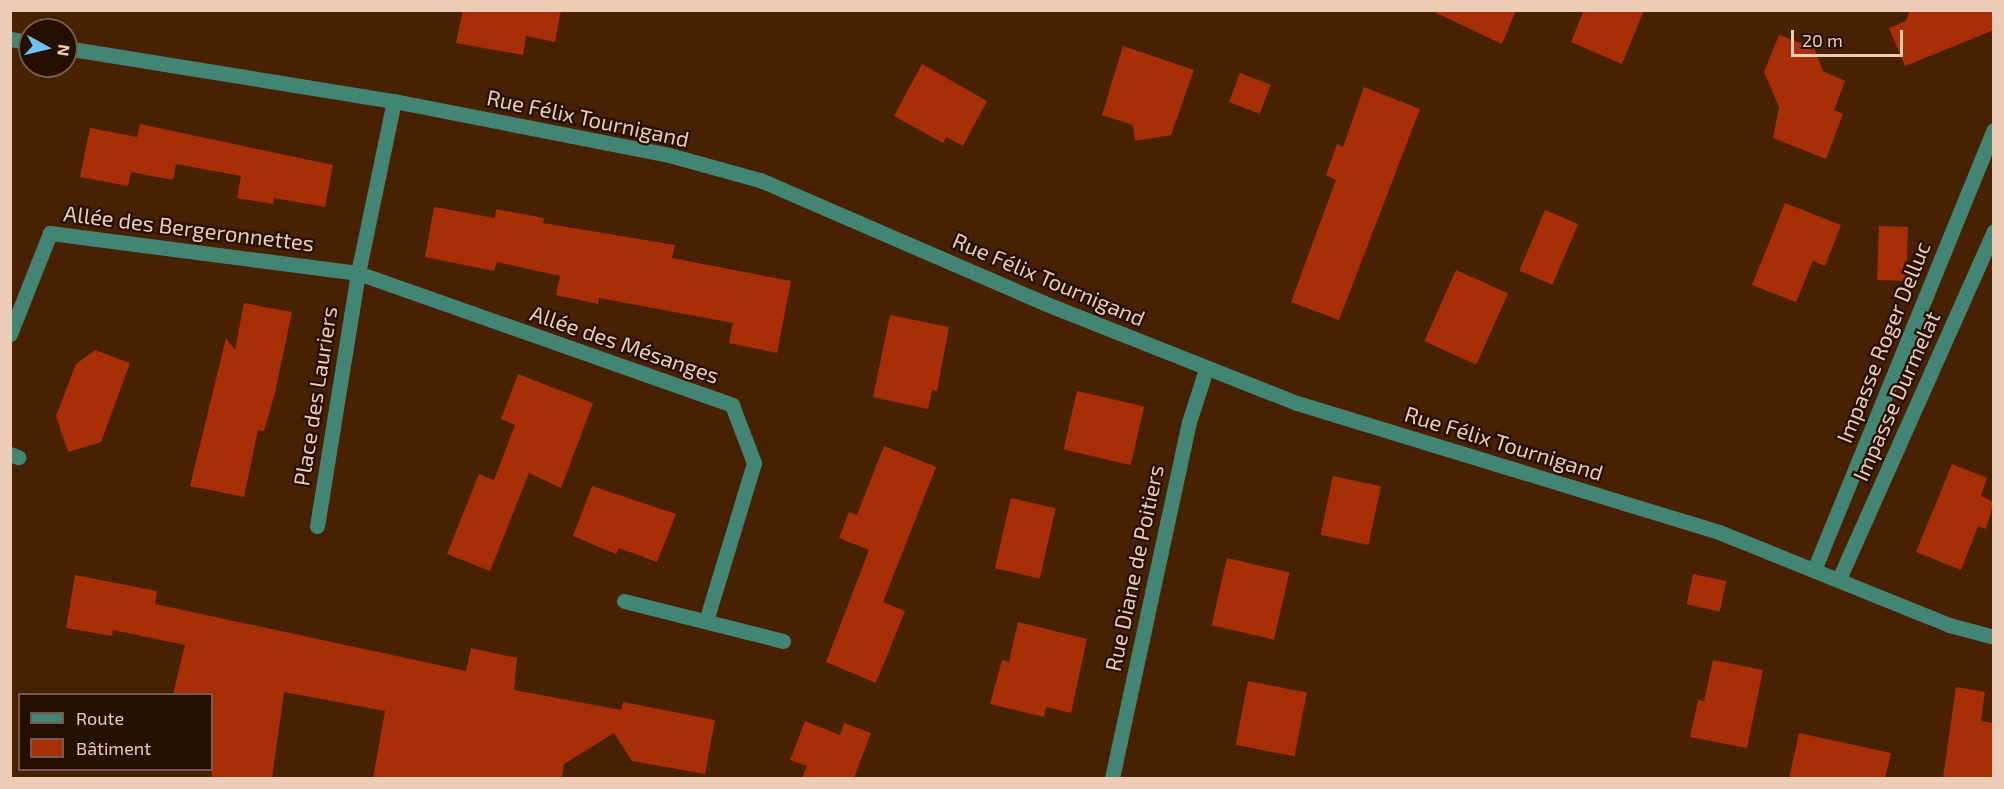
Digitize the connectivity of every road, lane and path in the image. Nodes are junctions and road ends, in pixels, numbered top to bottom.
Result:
1 (78, 50) edge
2 (394, 101) junction
3 (1994, 130) edge
4 (1994, 231) edge
5 (358, 273) junction
6 (10, 334) edge
7 (1206, 369) junction
8 (317, 526) dead end
9 (1814, 570) junction
10 (1839, 579) junction
11 (624, 601) dead end
12 (706, 621) junction
13 (1994, 637) edge
14 (783, 640) dead end
15 (1112, 778) edge

1 - 2 street, Rue Félix Tournigand
2 - 5 street, Place des Lauriers
2 - 7 street, Rue Félix Tournigand
3 - 9 street, Impasse Roger Delluc
4 - 10 street, Impasse Durmelat
5 - 6 street, Allée des Bergeronnettes
5 - 8 street, Place des Lauriers
5 - 12 street, Allée des Mésanges
7 - 9 street, Rue Félix Tournigand
7 - 15 street, Rue Diane de Poitiers
9 - 10 street, Rue Félix Tournigand
10 - 13 street, Rue Félix Tournigand
11 - 12 street
12 - 14 street

